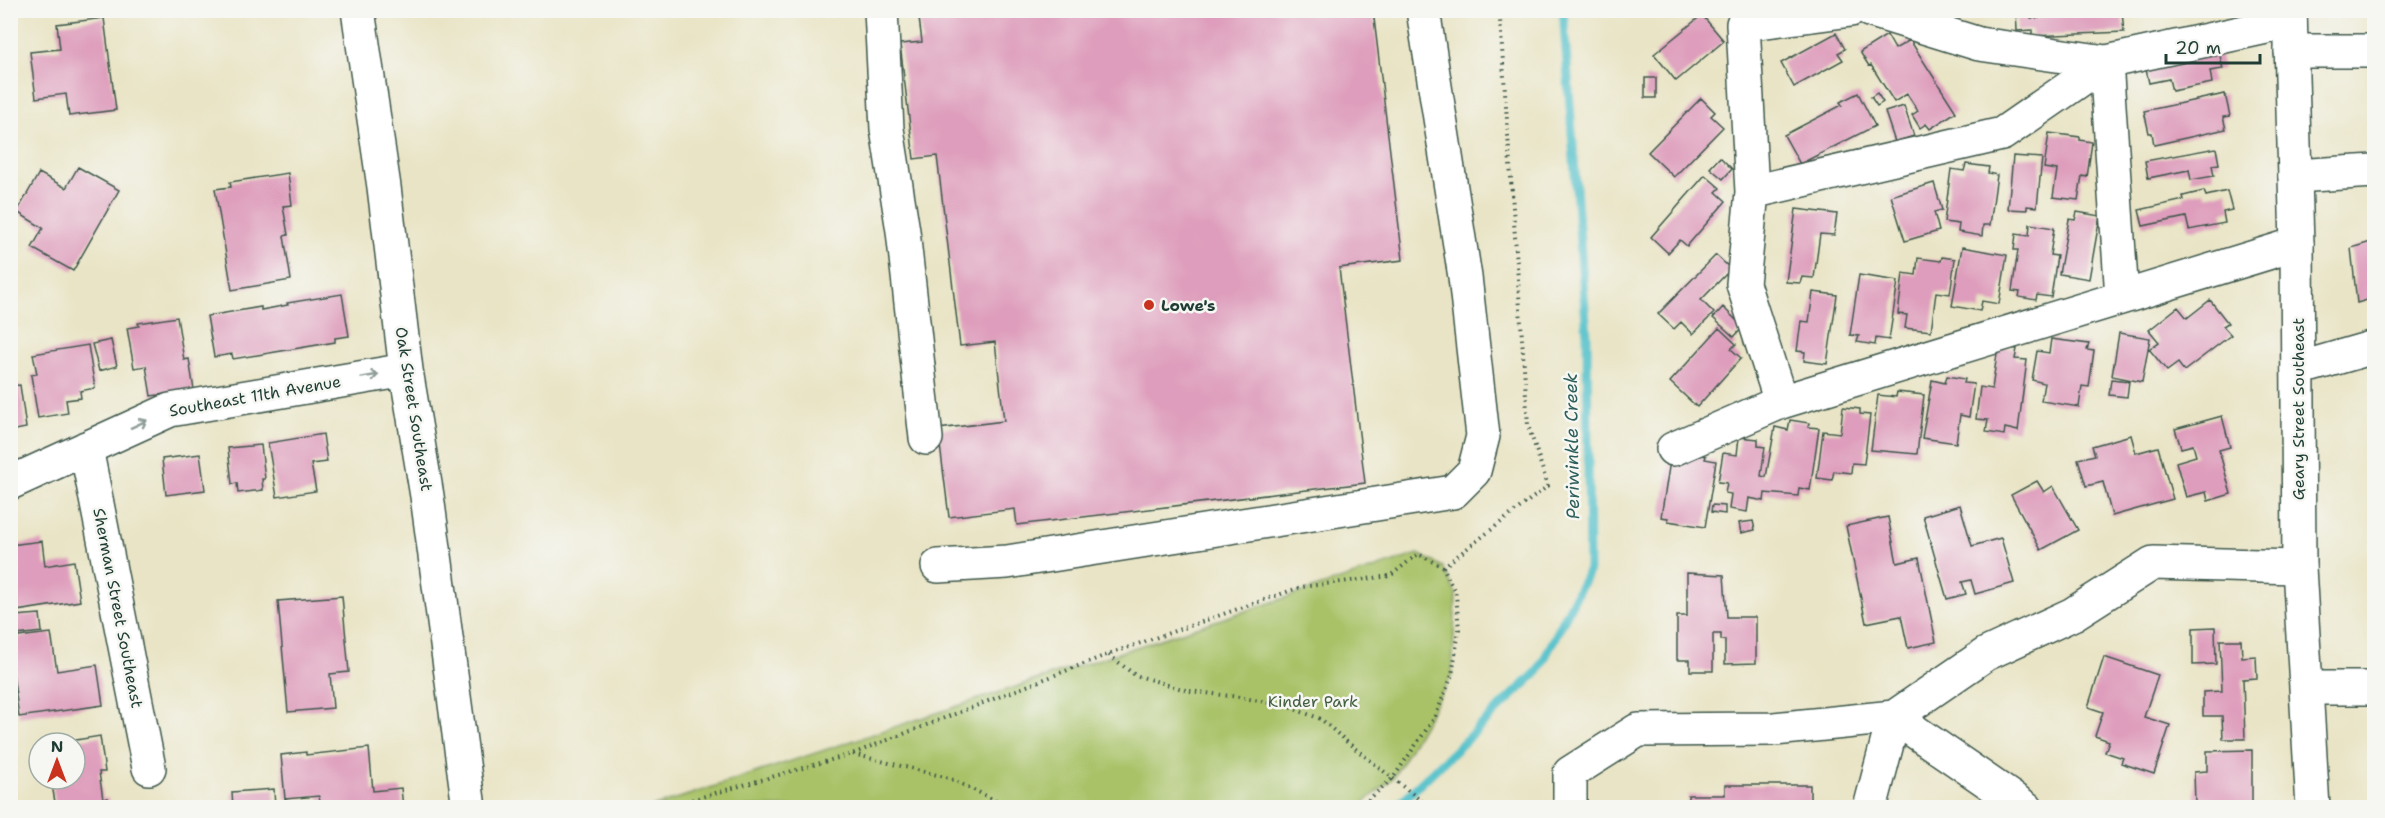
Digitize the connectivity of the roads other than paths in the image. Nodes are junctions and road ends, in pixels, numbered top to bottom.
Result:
1 (358, 10) edge
2 (881, 10) edge
3 (1423, 10) edge
4 (1851, 10) edge
5 (1869, 10) edge
6 (2290, 28) edge
7 (2374, 51) edge
8 (2106, 62) junction
9 (2374, 171) edge
10 (2295, 176) junction
11 (1752, 192) junction
12 (2297, 244) junction
13 (2122, 297) junction
14 (2374, 347) edge
15 (406, 369) junction
16 (2298, 369) junction
17 (1781, 402) junction
18 (926, 438) dead end
19 (86, 448) junction
20 (1673, 449) dead end
21 (10, 483) edge
22 (938, 566) dead end
23 (2299, 567) junction
24 (2307, 688) junction
25 (2374, 688) edge
26 (1894, 717) junction
27 (149, 768) dead end
28 (469, 807) edge
29 (1570, 807) edge
30 (1870, 807) edge
31 (2026, 807) edge
32 (2313, 807) edge

1 - 15 street, Oak Street Southeast
2 - 18 street
3 - 22 street
4 - 11 street
5 - 8 street
6 - 7 street
6 - 8 street
6 - 10 street, Geary Street Southeast
8 - 11 street
8 - 13 street
9 - 10 street
10 - 12 street, Geary Street Southeast
11 - 17 street
12 - 13 street
12 - 16 street, Geary Street Southeast
13 - 17 street
14 - 16 street
19 -> 15 street, Southeast 11th Avenue
15 - 28 street, Oak Street Southeast
16 - 23 street, Geary Street Southeast
17 - 20 street
19 - 21 street, Southeast 11th Avenue
19 - 27 street, Sherman Street Southeast
23 - 24 street, Geary Street Southeast
23 - 26 street
24 - 25 street
24 - 32 street, Geary Street Southeast
26 - 29 street
26 - 30 street
26 - 31 street

